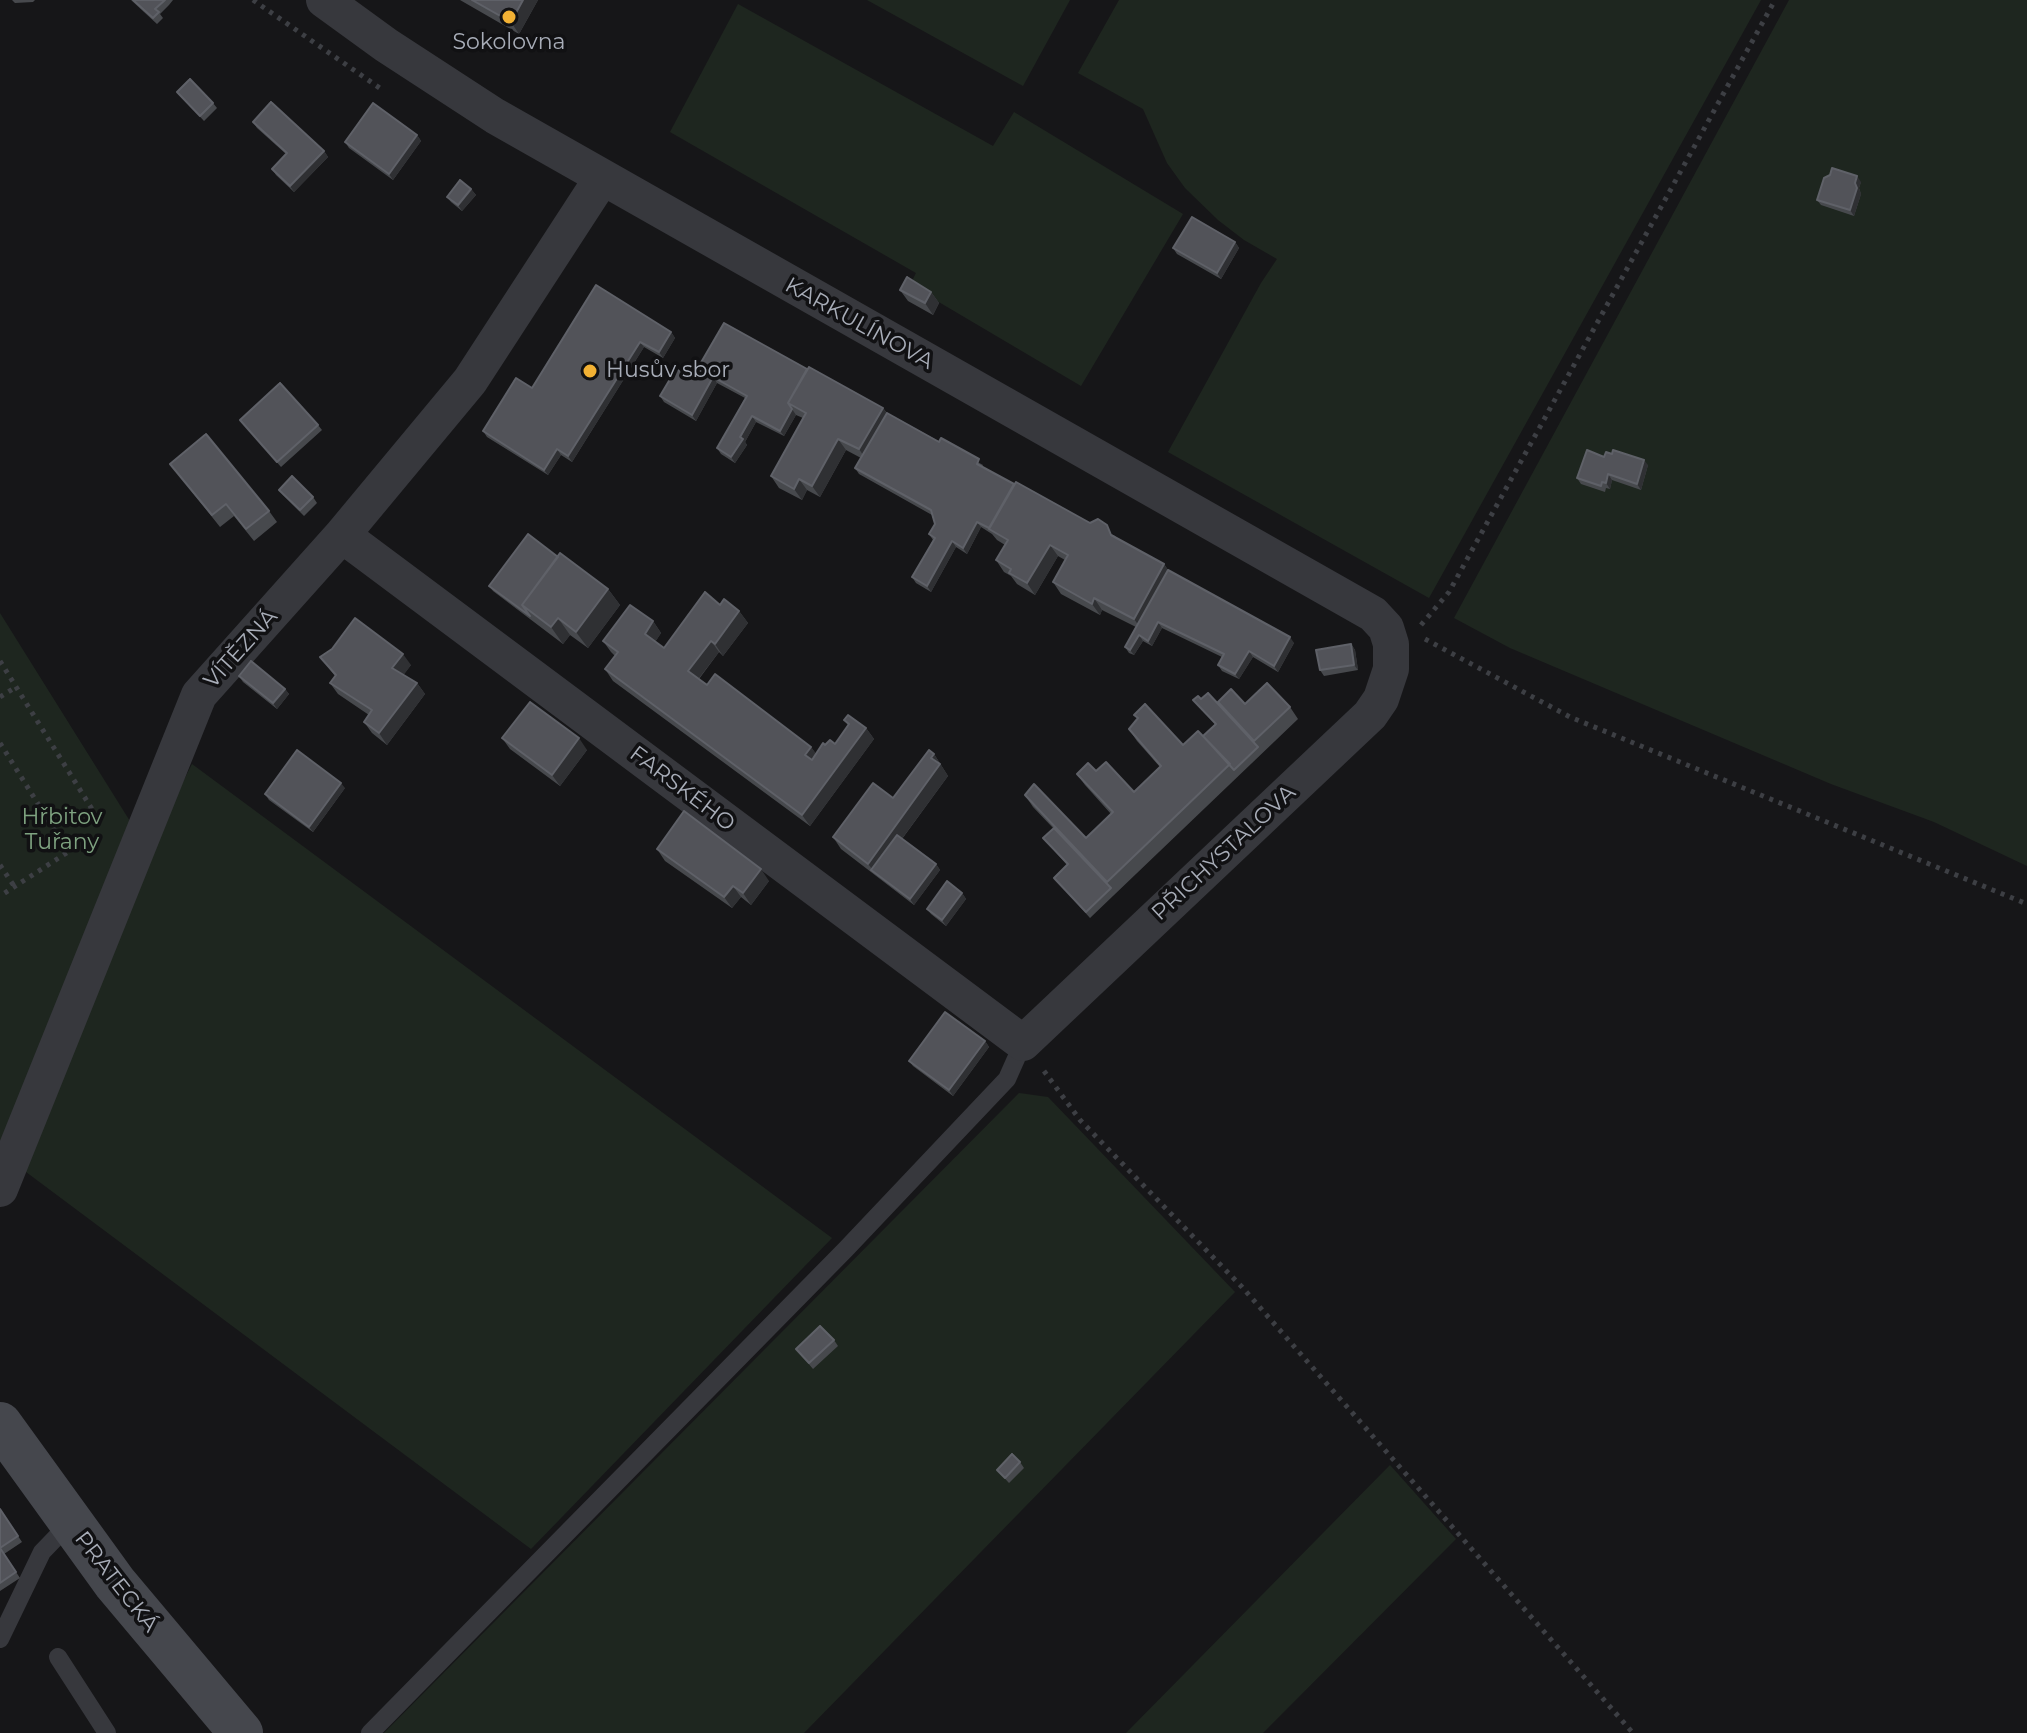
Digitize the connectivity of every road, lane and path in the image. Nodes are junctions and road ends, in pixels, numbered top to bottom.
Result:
1 (324, 0) edge
2 (1775, 0) edge
3 (602, 178) junction
4 (342, 535) junction
5 (1401, 642) junction
6 (0, 661) edge
7 (16, 687) junction
8 (0, 697) edge
9 (0, 743) edge
10 (100, 822) dead end
11 (0, 865) edge
12 (14, 886) junction
13 (0, 896) edge
14 (2027, 904) edge
15 (1023, 1043) junction
16 (0, 1189) edge
17 (0, 1424) edge
18 (70, 1523) junction
19 (0, 1639) edge
20 (58, 1657) dead end
21 (107, 1733) edge
22 (241, 1733) edge
23 (370, 1733) edge
24 (1633, 1733) edge

1 - 3 street, KARKULÍNOVA
2 - 5 path
3 - 4 street, VÍTĚZNÁ
3 - 5 street, KARKULÍNOVA
4 - 15 street, FARSKÉHO
4 - 16 street, VÍTĚZNÁ
5 - 14 path
5 - 15 street, PŘICHYSTALOVA
6 - 7 path
7 - 8 path
7 - 10 path
9 - 12 path
11 - 12 path
12 - 13 path
15 - 23 lane
15 - 24 path
17 - 18 main road, PRATECKÁ
18 - 19 lane
18 - 22 main road, PRATECKÁ
20 - 21 lane

